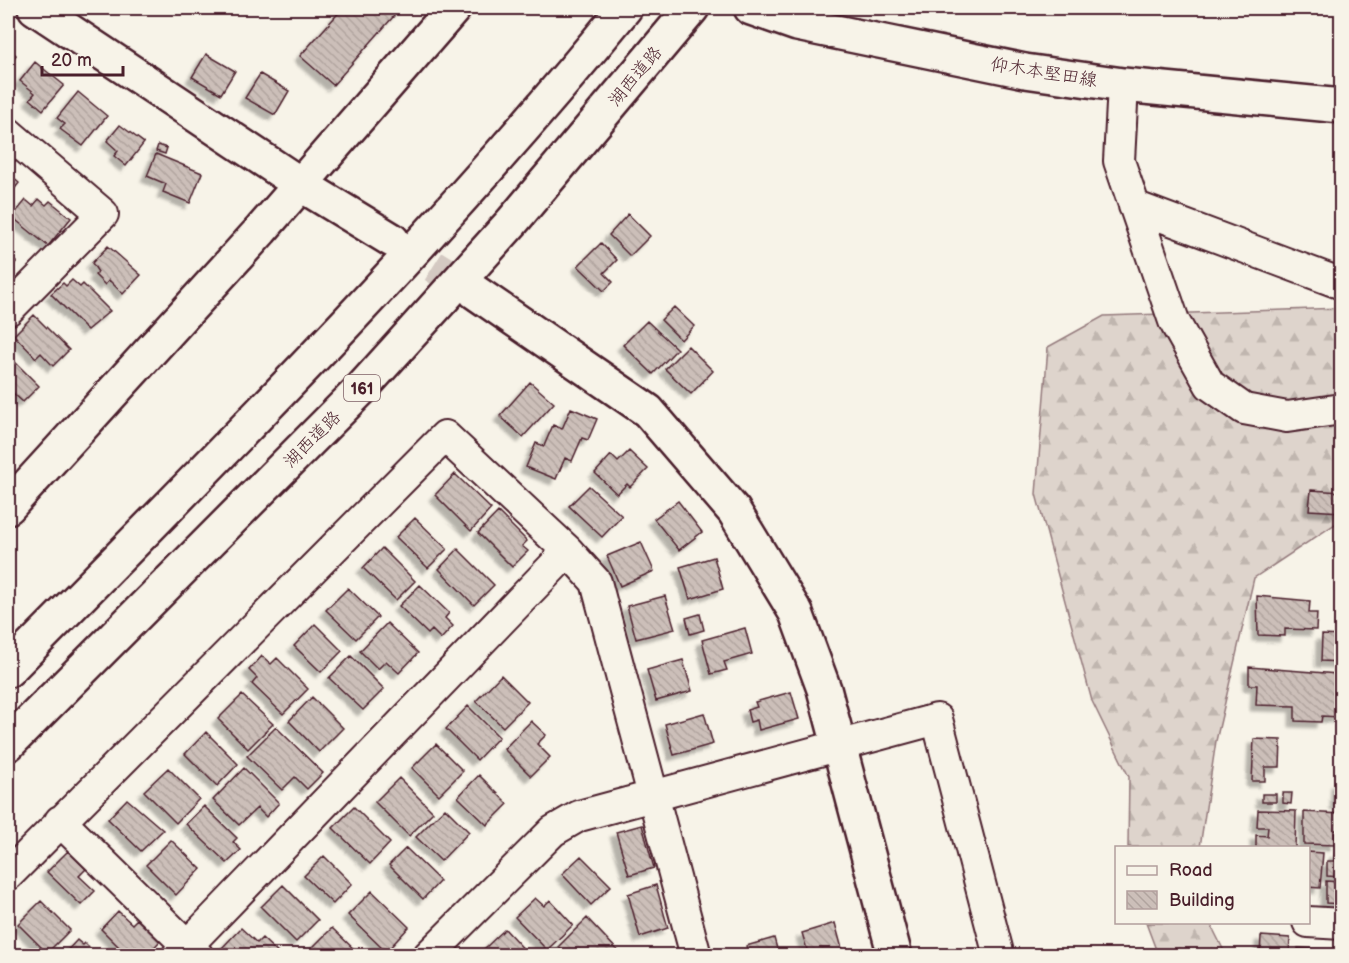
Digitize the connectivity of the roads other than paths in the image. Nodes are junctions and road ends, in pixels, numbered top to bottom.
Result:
1 (35, 8) edge
2 (454, 8) edge
3 (625, 8) edge
4 (692, 8) edge
5 (751, 8) edge
6 (1123, 85) junction
7 (1341, 106) edge
8 (8, 133) edge
9 (300, 184) junction
10 (1134, 206) junction
11 (392, 240) tunnel mouth
12 (1341, 284) edge
13 (475, 292) tunnel mouth
14 (8, 310) edge
15 (1341, 410) edge
16 (8, 507) edge
17 (568, 551) junction
18 (8, 670) edge
19 (8, 744) edge
20 (837, 746) junction
21 (653, 796) junction
22 (60, 821) junction
23 (8, 874) edge
24 (1310, 922) edge
25 (1341, 924) edge
26 (440, 951) edge
27 (188, 952) edge
28 (696, 956) edge
29 (895, 956) edge
30 (999, 956) edge

1 - 9 main road
2 - 9 main road
3 - 18 main road
4 - 19 main road, 湖西道路 / 161
5 - 6 main road, 仰木本堅田線
6 - 7 main road, 仰木本堅田線
6 - 10 street
8 - 14 street
9 - 11 main road
9 - 16 main road
10 - 12 street
10 - 15 street
13 - 20 main road
17 - 21 street
17 - 22 street
17 - 27 street
20 - 21 street
20 - 29 main road
20 - 30 street
21 - 26 street
21 - 28 street
22 - 23 street
22 - 27 street
24 - 25 street

